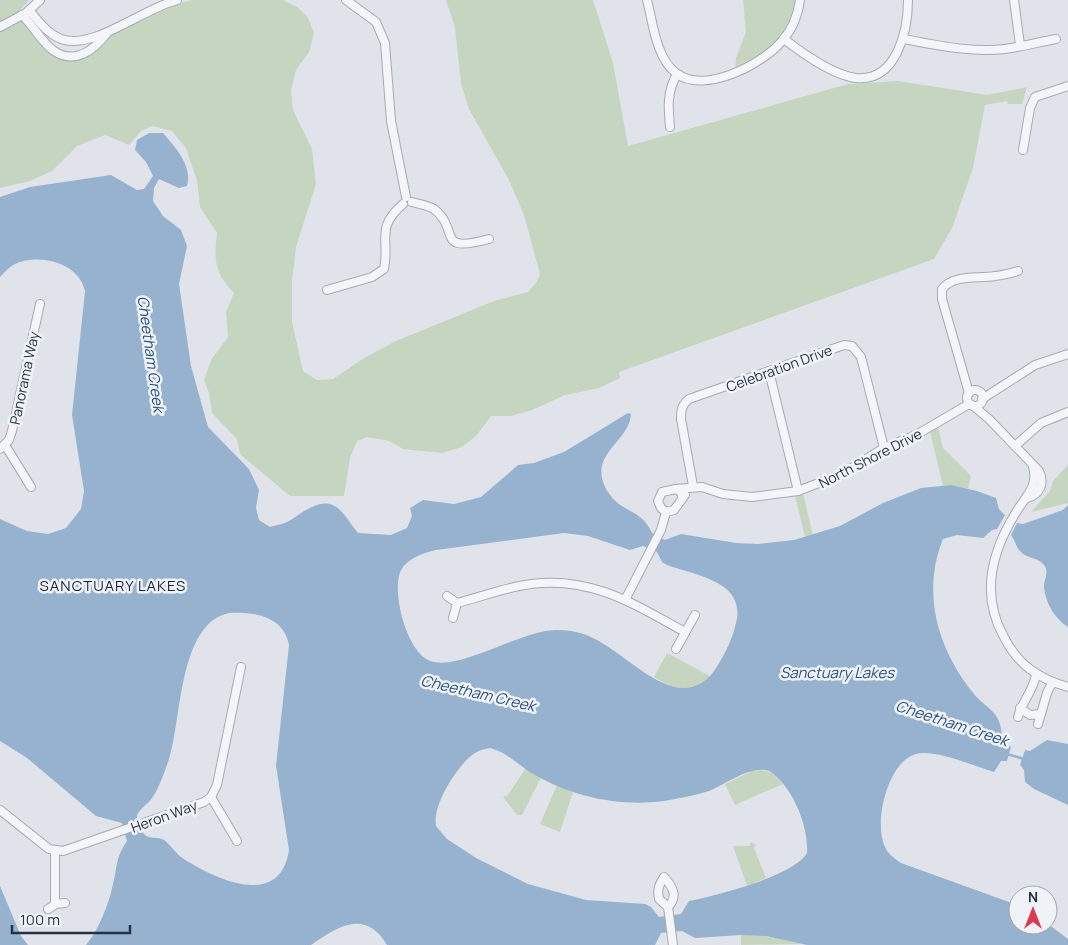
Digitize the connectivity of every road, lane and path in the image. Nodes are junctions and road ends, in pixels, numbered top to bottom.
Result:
1 (40, 0) edge
2 (177, 0) edge
3 (346, 0) edge
4 (647, 0) edge
5 (800, 0) edge
6 (908, 0) edge
7 (1014, 0) edge
8 (26, 13) junction
9 (0, 27) edge
10 (107, 33) junction
11 (904, 39) junction
12 (1056, 39) dead end
13 (784, 40) junction
14 (72, 41) junction
15 (1020, 45) junction
16 (74, 56) junction
17 (677, 74) junction
18 (1068, 82) edge
19 (1068, 86) edge
20 (1059, 89) junction
21 (670, 127) dead end
22 (1023, 150) dead end
23 (407, 201) junction
24 (489, 239) dead end
25 (1018, 271) dead end
26 (327, 290) dead end
27 (40, 304) dead end
28 (1068, 354) edge
29 (769, 371) junction
30 (998, 387) junction
31 (972, 392) junction
32 (982, 400) junction
33 (970, 404) junction
34 (955, 411) junction
35 (1068, 412) edge
36 (989, 419) junction
37 (1015, 446) junction
38 (2, 447) edge
39 (884, 448) junction
40 (31, 486) dead end
41 (693, 486) junction
42 (676, 489) junction
43 (798, 491) junction
44 (682, 497) junction
45 (666, 512) junction
46 (447, 596) dead end
47 (625, 600) junction
48 (457, 603) junction
49 (695, 615) dead end
50 (453, 618) dead end
51 (685, 632) junction
52 (676, 648) dead end
53 (241, 667) dead end
54 (1036, 675) junction
55 (1052, 683) junction
56 (1068, 687) edge
57 (1020, 708) junction
58 (1041, 714) junction
59 (1018, 717) dead end
60 (1038, 724) dead end
61 (211, 798) junction
62 (0, 810) edge
63 (237, 840) dead end
64 (55, 851) junction
65 (65, 903) dead end
66 (55, 904) junction
67 (668, 906) dead end
68 (48, 909) dead end
69 (673, 945) edge

1 - 8 street
2 - 10 street
3 - 23 street
4 - 17 street
5 - 13 street
6 - 11 street
7 - 15 street
8 - 9 street
8 - 14 street
8 - 16 street
10 - 14 street
10 - 16 street
11 - 13 street
11 - 15 street
12 - 15 street
13 - 17 street
14 - 16 street
17 - 21 street
18 - 20 street
19 - 20 street
20 - 22 street
23 - 24 street
23 - 26 street
25 - 31 street
27 - 38 street, Panorama Way
28 - 30 street
29 - 39 street, Celebration Drive
29 - 41 street, Celebration Drive
29 - 43 street
30 - 31 street
30 - 32 street
31 - 32 street
31 - 33 street
31 - 34 street, North Shore Drive
32 - 33 street, North Shore Drive
32 - 36 street
33 - 34 street, North Shore Drive
33 - 36 street
34 - 39 street, North Shore Drive
35 - 37 street
36 - 37 street
37 - 54 street
38 - 40 street
39 - 43 street, North Shore Drive
41 - 42 street, North Shore Drive
41 - 43 street, North Shore Drive
41 - 44 street
42 - 44 street
42 - 45 street, North Shore Drive
44 - 45 street
45 - 47 street, North Shore Drive
46 - 48 street
47 - 48 street
47 - 51 street
48 - 50 street
49 - 51 street
51 - 52 street
53 - 61 street, Heron Way
54 - 55 street
54 - 57 street
55 - 56 street
55 - 58 street
57 - 58 street
57 - 59 street
58 - 60 street
61 - 63 street
61 - 64 street, Heron Way
62 - 64 street
64 - 66 street
65 - 66 street
66 - 68 street
67 - 69 street

